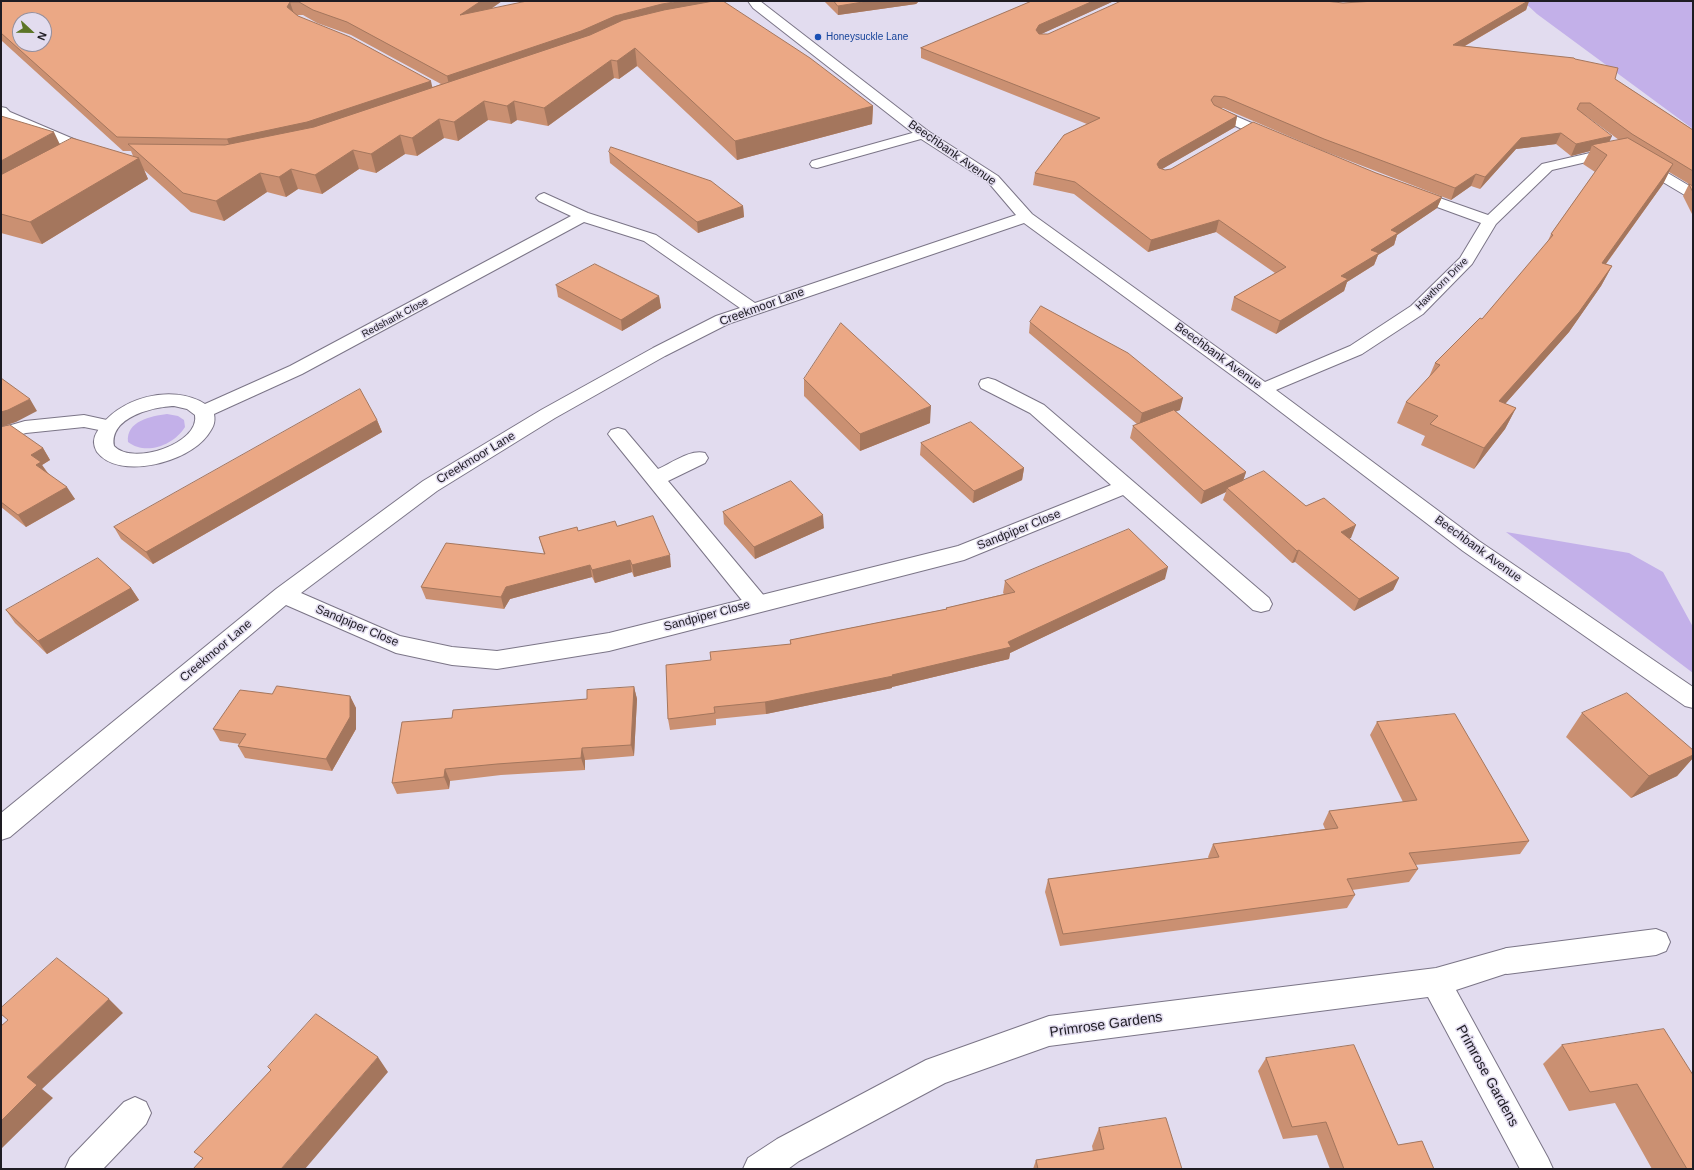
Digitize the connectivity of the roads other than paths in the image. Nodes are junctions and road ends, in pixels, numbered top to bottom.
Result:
1 (755, 3) edge
2 (741, 8) dead end
3 (1, 111) edge
4 (1217, 112) edge
5 (1249, 127) junction
6 (1263, 133) edge
7 (924, 134) junction
8 (1236, 135) edge
9 (86, 149) junction
10 (106, 153) edge
11 (73, 156) edge
12 (817, 164) dead end
13 (1400, 188) edge
14 (1693, 194) edge
15 (544, 198) dead end
16 (583, 216) junction
17 (1026, 217) junction
18 (1490, 221) junction
19 (752, 309) junction
20 (988, 384) dead end
21 (1263, 389) junction
22 (203, 412) junction
23 (109, 426) junction
24 (1, 434) edge
25 (618, 434) dead end
26 (698, 458) dead end
27 (655, 479) junction
28 (1125, 487) junction
29 (284, 595) junction
30 (757, 603) junction
31 (1261, 604) dead end
32 (1693, 699) edge
33 (1, 829) edge
34 (1656, 942) dead end
35 (1436, 982) junction
36 (135, 1113) dead end
37 (81, 1169) edge
38 (759, 1169) edge
39 (1538, 1169) edge

1 - 2 street
1 - 7 street, Beechbank Avenue
3 - 9 street
4 - 5 street
5 - 6 street
5 - 8 street
7 - 12 street
7 - 17 street, Beechbank Avenue
9 - 10 street
9 - 11 street
13 - 18 street
14 - 18 street, Hawthorn Drive
15 - 16 street
16 - 19 street
16 - 22 street, Redshank Close
17 - 19 street, Creekmoor Lane
17 - 21 street, Beechbank Avenue
18 - 21 street, Hawthorn Drive
19 - 29 street, Creekmoor Lane
20 - 28 street
21 - 32 street, Beechbank Avenue
22 - 23 street
22 - 23 street
23 - 24 street
25 - 27 street
26 - 27 street
27 - 30 street
28 - 30 street, Sandpiper Close
28 - 31 street
29 - 30 street, Sandpiper Close
29 - 33 street, Creekmoor Lane
34 - 35 street, Primrose Gardens
35 - 38 street, Primrose Gardens
35 - 39 street, Primrose Gardens
36 - 37 street

